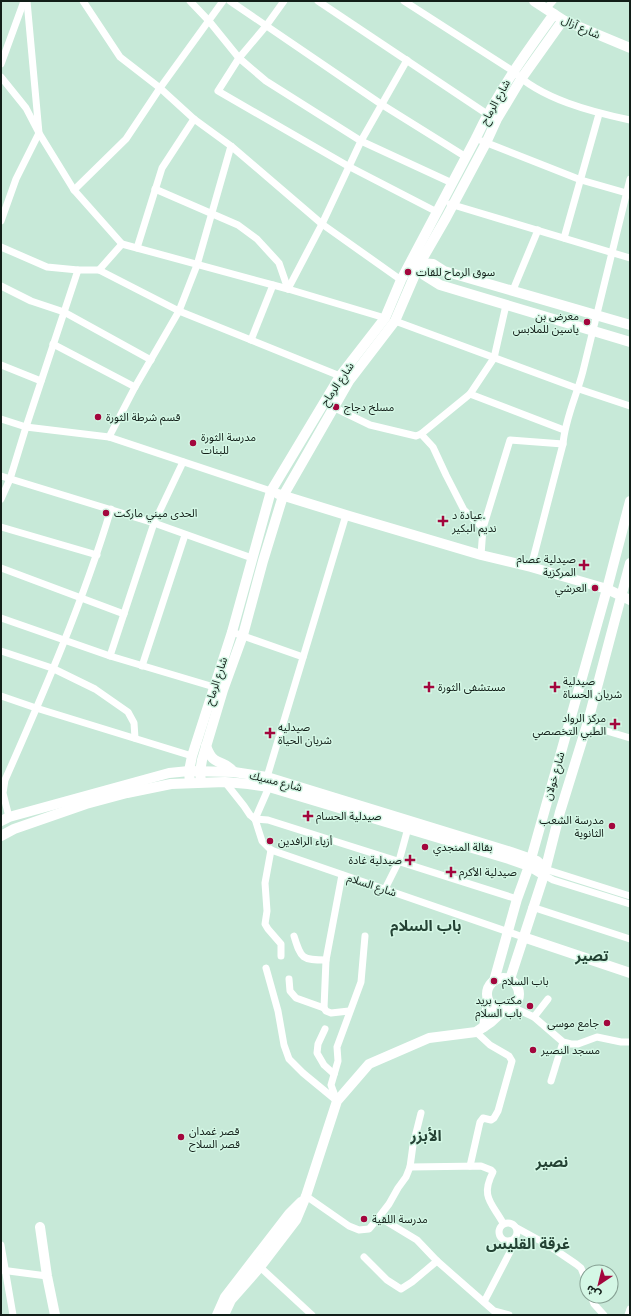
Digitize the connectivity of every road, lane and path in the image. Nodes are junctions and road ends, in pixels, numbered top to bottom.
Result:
1 (25, 1) edge
2 (83, 1) edge
3 (190, 1) edge
4 (223, 1) edge
5 (230, 1) edge
6 (284, 1) edge
7 (318, 1) edge
8 (404, 1) edge
9 (534, 1) edge
10 (551, 8) edge
11 (562, 20) junction
12 (209, 21) junction
13 (266, 26) junction
14 (630, 48) edge
15 (239, 58) junction
16 (407, 60) junction
17 (1, 64) edge
18 (513, 71) junction
19 (1, 77) edge
20 (521, 79) junction
21 (160, 88) junction
22 (381, 104) junction
23 (487, 114) junction
24 (599, 114) junction
25 (194, 119) junction
26 (630, 120) edge
27 (39, 133) junction
28 (476, 138) junction
29 (361, 141) junction
30 (486, 143) junction
31 (231, 146) junction
32 (466, 157) junction
33 (348, 166) junction
34 (630, 179) edge
35 (581, 180) junction
36 (452, 183) junction
37 (155, 188) junction
38 (74, 190) junction
39 (628, 194) edge
40 (442, 202) junction
41 (453, 205) junction
42 (437, 212) junction
43 (212, 213) junction
44 (1, 221) edge
45 (322, 224) junction
46 (538, 230) junction
47 (564, 238) junction
48 (122, 244) junction
49 (1, 246) edge
50 (137, 248) junction
51 (611, 252) junction
52 (630, 258) edge
53 (418, 259) junction
54 (197, 265) junction
55 (78, 270) junction
56 (99, 270) junction
57 (401, 280) junction
58 (273, 285) junction
59 (1, 286) edge
60 (288, 289) junction
61 (513, 290) junction
62 (506, 305) junction
63 (179, 311) junction
64 (64, 312) junction
65 (596, 316) junction
66 (385, 318) junction
67 (395, 321) junction
68 (630, 325) edge
69 (593, 330) junction
70 (252, 340) junction
71 (630, 342) edge
72 (53, 344) junction
73 (494, 358) junction
74 (151, 360) junction
75 (1, 365) edge
76 (340, 376) junction
77 (41, 381) junction
78 (135, 387) junction
79 (579, 389) junction
80 (470, 394) junction
81 (630, 406) edge
82 (333, 407) junction
83 (1, 419) edge
84 (26, 427) junction
85 (564, 430) junction
86 (421, 434) junction
87 (109, 437) junction
88 (563, 444) junction
89 (183, 462) junction
90 (1, 476) edge
91 (10, 479) junction
92 (271, 490) junction
93 (283, 496) junction
94 (1, 499) edge
95 (630, 502) edge
96 (111, 510) junction
97 (346, 515) junction
98 (154, 523) junction
99 (1, 526) edge
100 (482, 528) junction
101 (185, 535) junction
102 (97, 555) junction
103 (480, 555) junction
104 (252, 558) junction
105 (630, 562) edge
106 (531, 567) junction
107 (1, 568) edge
108 (607, 589) junction
109 (625, 596) edge
110 (80, 598) junction
111 (630, 600) edge
112 (124, 614) junction
113 (1, 618) edge
114 (232, 632) junction
115 (243, 636) junction
116 (64, 639) junction
117 (1, 651) edge
118 (110, 656) junction
119 (303, 657) junction
120 (142, 666) junction
121 (52, 668) junction
122 (214, 687) junction
123 (1, 696) edge
124 (36, 708) junction
125 (587, 725) junction
126 (135, 738) junction
127 (630, 738) edge
128 (206, 746) junction
129 (192, 756) junction
130 (189, 771) junction
131 (200, 772) junction
132 (234, 772) junction
133 (267, 777) junction
134 (201, 782) junction
135 (225, 782) junction
136 (190, 783) junction
137 (269, 787) junction
138 (545, 808) junction
139 (560, 812) junction
140 (5, 819) edge
141 (255, 819) junction
142 (408, 828) junction
143 (1, 836) edge
144 (271, 850) junction
145 (399, 861) junction
146 (530, 862) junction
147 (544, 871) junction
148 (342, 875) junction
149 (385, 889) junction
150 (630, 896) edge
151 (517, 898) junction
152 (630, 904) edge
153 (532, 907) junction
154 (508, 932) junction
155 (294, 936) dead end
156 (365, 936) dead end
157 (523, 937) junction
158 (630, 939) edge
159 (281, 956) dead end
160 (326, 960) junction
161 (499, 960) junction
162 (514, 964) junction
163 (266, 968) dead end
164 (630, 973) edge
165 (288, 978) dead end
166 (510, 979) junction
167 (494, 980) junction
168 (548, 999) dead end
169 (488, 1002) junction
170 (324, 1008) junction
171 (508, 1009) junction
172 (349, 1011) junction
173 (534, 1017) junction
174 (325, 1029) dead end
175 (480, 1029) junction
176 (563, 1042) junction
177 (630, 1042) edge
178 (334, 1074) junction
179 (551, 1081) dead end
180 (337, 1102) junction
181 (421, 1113) dead end
182 (410, 1166) junction
183 (470, 1166) junction
184 (306, 1196) junction
185 (379, 1217) junction
186 (503, 1224) junction
187 (40, 1226) dead end
188 (517, 1228) junction
189 (510, 1241) junction
190 (1, 1245) edge
191 (364, 1257) dead end
192 (437, 1261) junction
193 (579, 1266) edge
194 (260, 1267) junction
195 (3, 1270) edge
196 (47, 1276) junction
197 (484, 1302) junction
198 (594, 1304) edge
199 (630, 1309) edge
200 (13, 1315) edge
201 (55, 1315) edge
202 (217, 1315) edge
203 (224, 1315) edge
204 (312, 1315) edge
205 (509, 1315) edge
206 (604, 1315) edge
207 (628, 1315) edge

1 - 17 street
1 - 27 street
2 - 21 street
3 - 12 street
4 - 12 street
5 - 13 street
6 - 13 street
7 - 16 street
8 - 18 street
9 - 10 street, شارع آزال
10 - 11 street, شارع آزال
10 - 18 street, شارع الرماح
11 - 14 street, شارع آزال
11 - 20 street, شارع الرماح
12 - 15 street
12 - 21 street
13 - 15 street
13 - 22 street
15 - 29 street
15 - 33 street
16 - 22 street
16 - 23 street
18 - 20 street
18 - 23 street, شارع الرماح
19 - 27 street
20 - 24 street
20 - 30 street, شارع الرماح
21 - 25 street
21 - 38 street
22 - 29 street
22 - 32 street
23 - 28 street, شارع الرماح
24 - 26 street
24 - 35 street
25 - 31 street
25 - 37 street
27 - 38 street
27 - 44 street
28 - 30 street
28 - 32 street, شارع الرماح
29 - 33 street
29 - 36 street
30 - 35 street
30 - 41 street, شارع الرماح
31 - 43 street
31 - 45 street
32 - 36 street, شارع الرماح
33 - 42 street
33 - 45 street
34 - 39 street
35 - 39 street
35 - 47 street
36 - 40 street, شارع الرماح
37 - 43 street
37 - 50 street
38 - 48 street
39 - 51 street
40 - 41 street
40 - 42 street, شارع الرماح
41 - 46 street
41 - 53 street, شارع الرماح
42 - 53 street, شارع الرماح
43 - 54 street
43 - 60 street
45 - 57 street
45 - 60 street
46 - 47 street
46 - 61 street
47 - 51 street
48 - 50 street
48 - 56 street
49 - 55 street
50 - 54 street
51 - 52 street
51 - 65 street
53 - 57 street, شارع الرماح
53 - 61 street
53 - 62 street
53 - 67 street, شارع الرماح
54 - 58 street
54 - 63 street
55 - 56 street
55 - 64 street
56 - 63 street
57 - 66 street, شارع الرماح
58 - 60 street
58 - 70 street
59 - 64 street
60 - 66 street
61 - 65 street
62 - 69 street
62 - 73 street
63 - 70 street
63 - 74 street
64 - 72 street
64 - 74 street
65 - 68 street
65 - 69 street
66 - 67 street
66 - 76 street, شارع الرماح
67 - 73 street
67 - 82 street, شارع الرماح
69 - 71 street
69 - 79 street
70 - 76 street
72 - 77 street
72 - 78 street
73 - 79 street
73 - 80 street
74 - 78 street
75 - 77 street
76 - 92 street, شارع الرماح
77 - 84 street
78 - 87 street
79 - 81 street
79 - 85 street
80 - 85 street
80 - 86 street
82 - 86 street
82 - 93 street, شارع الرماح
83 - 84 street
84 - 87 street
84 - 91 street
85 - 88 street
86 - 100 street
87 - 89 street
88 - 100 street
88 - 106 street
89 - 92 street
89 - 98 street
90 - 91 street
91 - 94 street
91 - 96 street
92 - 93 street
92 - 104 street, شارع الرماح
93 - 97 street
93 - 115 street, شارع الرماح
95 - 108 street, شارع خولان
96 - 98 street
96 - 102 street
97 - 103 street
97 - 119 street
98 - 101 street
98 - 112 street
99 - 102 street
100 - 103 street
101 - 104 street
101 - 120 street
102 - 110 street
103 - 106 street
104 - 114 street, شارع الرماح
105 - 109 street, شارع خولان
106 - 108 street
107 - 110 street
108 - 109 street
108 - 138 street, شارع خولان
109 - 111 street
109 - 125 street, شارع خولان
110 - 112 street
110 - 116 street
112 - 118 street
113 - 116 street
114 - 115 street
114 - 122 street, شارع الرماح
115 - 119 street
115 - 128 street, شارع الرماح
116 - 118 street
116 - 121 street
117 - 121 street
118 - 120 street
119 - 133 street
120 - 122 street
121 - 124 street
121 - 126 street
122 - 129 street, شارع الرماح
123 - 124 street
124 - 126 street
124 - 140 street
125 - 127 street
125 - 139 street, شارع خولان
126 - 129 street
128 - 131 street, شارع الرماح
128 - 132 street
129 - 130 street, شارع الرماح
130 - 131 street, شارع مسيك
130 - 136 street, شارع الرماح
130 - 140 street, شارع مسيك
131 - 132 street, شارع مسيك
131 - 134 street, شارع الرماح
132 - 133 street, شارع مسيك
133 - 146 street, شارع مسيك
134 - 135 street, شارع مسيك
134 - 136 street, شارع مسيك
135 - 137 street, شارع مسيك
135 - 141 street
136 - 143 street, شارع مسيك
137 - 141 street
137 - 142 street, شارع مسيك
138 - 139 street
138 - 146 street, شارع خولان
139 - 147 street, شارع خولان
141 - 144 street
141 - 145 street
142 - 145 street
142 - 146 street, شارع مسيك
144 - 148 street, شارع السلام
144 - 159 street
145 - 149 street
145 - 151 street
146 - 147 street, شارع مسيك
146 - 151 street, شارع خولان
147 - 150 street
147 - 152 street
147 - 153 street, شارع خولان
148 - 149 street, شارع السلام
148 - 160 street
149 - 154 street, شارع السلام
151 - 154 street, شارع خولان
153 - 157 street, شارع خولان
153 - 158 street
154 - 157 street, شارع السلام
154 - 161 street, شارع خولان
155 - 160 street
156 - 172 street
157 - 162 street, شارع خولان
157 - 164 street
160 - 170 street
161 - 162 street
161 - 167 street, شارع خولان
162 - 166 street, شارع خولان
163 - 180 street
165 - 170 street
166 - 167 street
166 - 171 street
167 - 169 street
168 - 173 street
169 - 171 street
169 - 175 street
170 - 172 street
171 - 173 street
171 - 175 street
172 - 178 street
173 - 176 street
174 - 178 street
175 - 180 street
175 - 183 street
176 - 177 street
176 - 179 street
178 - 180 street
180 - 184 street
181 - 182 street
182 - 183 street
182 - 185 street
183 - 186 street
184 - 185 street
184 - 194 street
184 - 202 street
185 - 192 street
186 - 188 street
186 - 189 street
187 - 196 street
188 - 189 street
188 - 193 street
189 - 197 street
190 - 195 street
191 - 192 street
192 - 197 street
194 - 203 street
194 - 204 street
195 - 196 street
195 - 200 street
196 - 201 street
197 - 205 street
198 - 206 street
199 - 207 street

